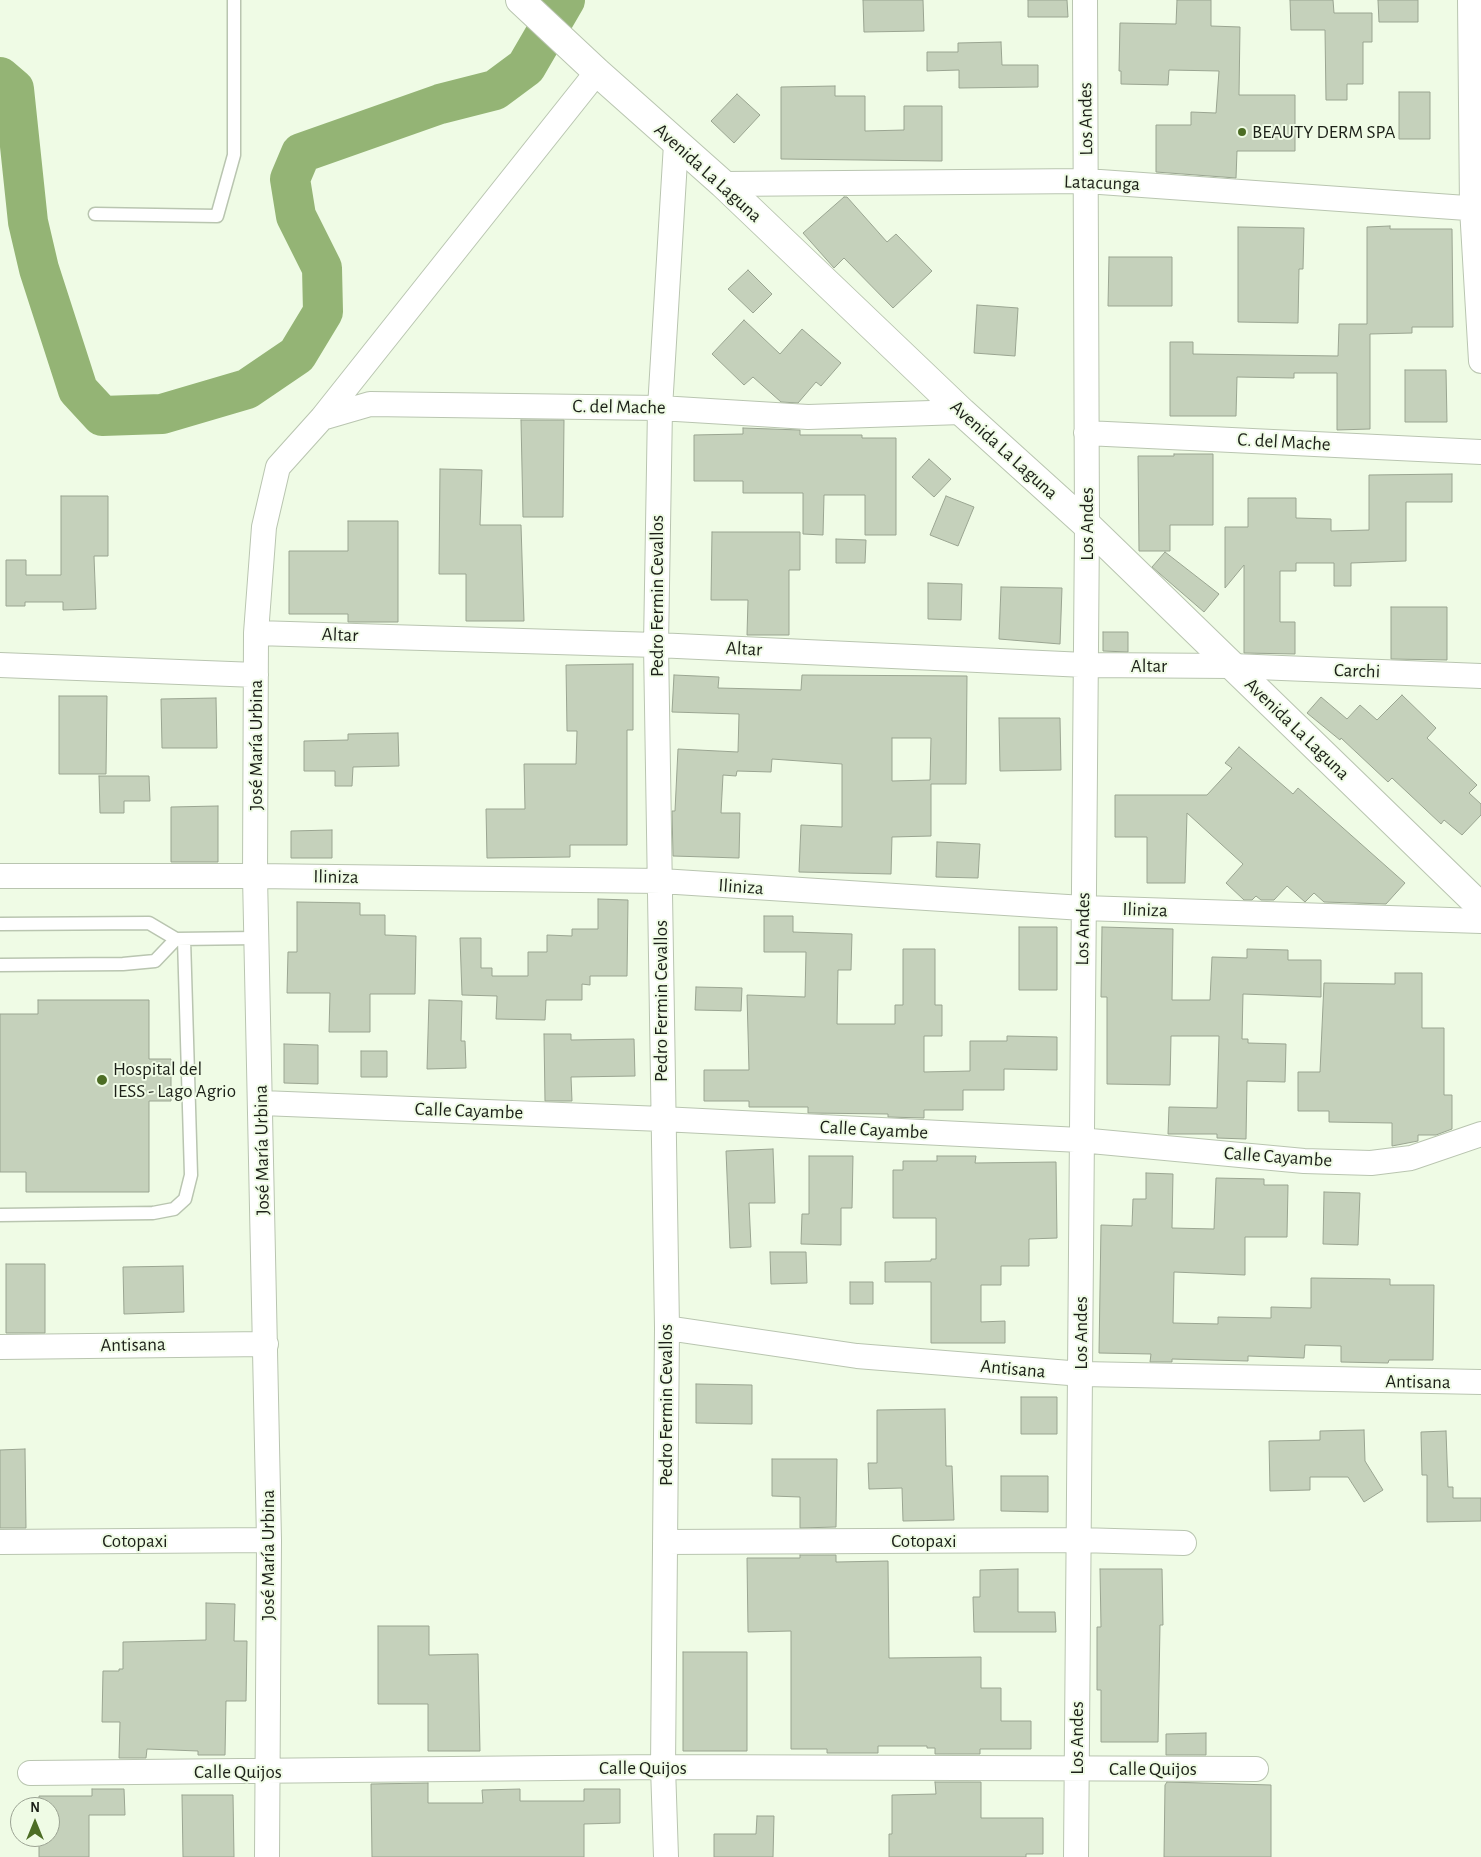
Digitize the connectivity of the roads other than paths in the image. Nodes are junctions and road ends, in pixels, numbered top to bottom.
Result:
1 (234, 0) edge
2 (520, 0) edge
3 (1085, 0) edge
4 (1470, 0) edge
5 (596, 72) junction
6 (676, 144) junction
7 (1086, 181) junction
8 (723, 184) junction
9 (1476, 208) edge
10 (95, 214) dead end
11 (1481, 362) edge
12 (660, 408) junction
13 (962, 412) junction
14 (322, 418) junction
15 (1086, 432) junction
16 (1481, 452) edge
17 (1087, 525) junction
18 (256, 633) junction
19 (656, 644) junction
20 (0, 665) edge
21 (1085, 665) junction
22 (1232, 666) junction
23 (256, 674) junction
24 (1481, 676) edge
25 (0, 876) edge
26 (255, 876) junction
27 (660, 881) junction
28 (1481, 907) edge
29 (1083, 908) junction
30 (1481, 922) edge
31 (0, 924) edge
32 (257, 938) junction
33 (180, 939) junction
34 (0, 965) edge
35 (262, 1102) junction
36 (662, 1119) junction
37 (1481, 1134) edge
38 (1080, 1140) junction
39 (0, 1215) edge
40 (667, 1328) junction
41 (266, 1344) junction
42 (0, 1347) edge
43 (1082, 1374) junction
44 (1481, 1382) edge
45 (269, 1540) junction
46 (1079, 1540) junction
47 (0, 1542) edge
48 (665, 1542) junction
49 (1184, 1543) dead end
50 (663, 1767) junction
51 (1077, 1769) junction
52 (1256, 1769) dead end
53 (267, 1772) junction
54 (30, 1773) dead end
55 (268, 1857) edge
56 (666, 1857) edge
57 (1076, 1857) edge

1 - 10 lane
2 - 5 street, Avenida La Laguna
3 - 7 street, Los Andes
4 - 9 street
5 - 6 street, Avenida La Laguna
5 - 14 street
6 - 8 street, Avenida La Laguna
6 - 12 street, Pedro Fermin Cevallos
7 - 8 street, Latacunga
7 - 9 street, Latacunga
7 - 15 street, Los Andes
8 - 13 street, Avenida La Laguna
9 - 11 street
12 - 13 street, C. del Mache
12 - 14 street, C. del Mache
12 - 19 street, Pedro Fermin Cevallos
13 - 17 street, Avenida La Laguna
14 - 18 street, José María Urbina
15 - 16 street, C. del Mache
15 - 17 street, Los Andes
17 - 21 street, Los Andes
17 - 22 street, Avenida La Laguna
18 - 19 street, Altar
18 - 23 street, José María Urbina
19 - 21 street, Altar
19 - 27 street, Pedro Fermin Cevallos
20 - 23 street
21 - 22 street, Altar
21 - 29 street, Los Andes
22 - 24 street, Carchi
22 - 28 street, Avenida La Laguna
23 - 26 street, José María Urbina
25 - 26 street, Iliniza
26 - 27 street, Iliniza
26 - 32 street, José María Urbina
27 - 29 street, Iliniza
27 - 36 street, Pedro Fermin Cevallos
29 - 30 street, Iliniza
29 - 38 street, Los Andes
31 - 33 lane
32 - 33 lane
32 - 35 street, José María Urbina
33 - 34 lane
33 - 39 lane
35 - 36 street, Calle Cayambe
35 - 41 street, José María Urbina
36 - 38 street, Calle Cayambe
36 - 40 street, Pedro Fermin Cevallos
37 - 38 street, Calle Cayambe
38 - 43 street, Los Andes
40 - 43 street, Antisana
40 - 48 street, Pedro Fermin Cevallos
41 - 42 street, Antisana
41 - 45 street, José María Urbina
43 - 44 street, Antisana
43 - 46 street, Los Andes
45 - 47 street, Cotopaxi
45 - 53 street, José María Urbina
46 - 48 street, Cotopaxi
46 - 49 street, Cotopaxi
46 - 51 street, Los Andes
48 - 50 street, Pedro Fermin Cevallos
50 - 51 street, Calle Quijos
50 - 53 street, Calle Quijos
50 - 56 street, Pedro Fermin Cevallos
51 - 52 street, Calle Quijos
51 - 57 street, Los Andes
53 - 54 street, Calle Quijos
53 - 55 street, José María Urbina

